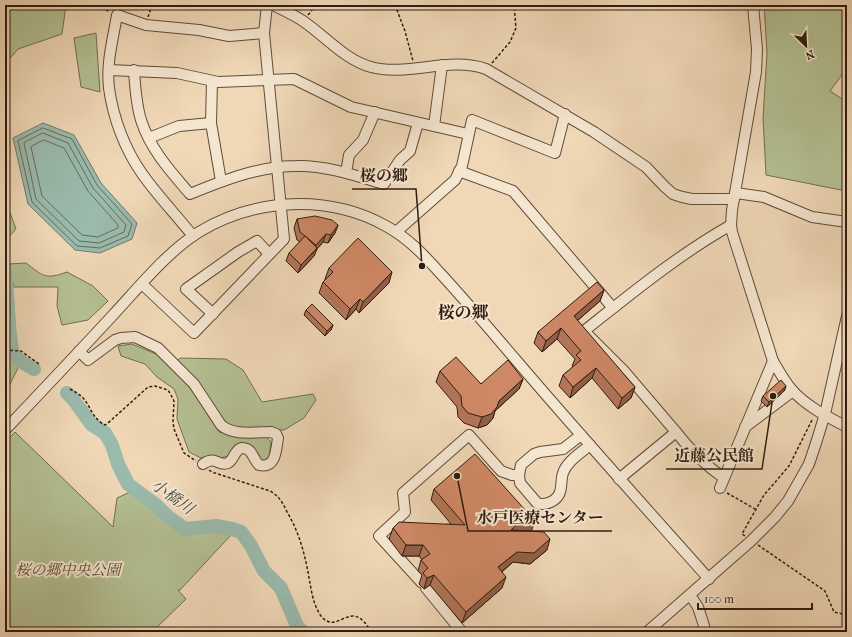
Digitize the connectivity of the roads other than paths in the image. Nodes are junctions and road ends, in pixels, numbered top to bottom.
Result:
1 (267, 5) edge
2 (273, 5) edge
3 (753, 5) edge
4 (264, 33) junction
5 (442, 65) junction
6 (109, 70) junction
7 (134, 70) junction
8 (268, 79) junction
9 (212, 81) junction
10 (375, 112) junction
11 (565, 114) junction
12 (418, 122) junction
13 (211, 123) junction
14 (434, 126) junction
15 (468, 134) junction
16 (149, 138) junction
17 (276, 168) junction
18 (459, 171) junction
19 (346, 173) junction
20 (221, 181) junction
21 (735, 196) junction
22 (280, 204) junction
23 (847, 222) edge
24 (731, 226) junction
25 (396, 232) junction
26 (193, 236) junction
27 (269, 254) junction
28 (142, 284) junction
29 (613, 308) junction
30 (212, 314) junction
31 (847, 316) edge
32 (79, 351) junction
33 (773, 361) junction
34 (793, 391) junction
35 (824, 414) junction
36 (847, 427) edge
37 (744, 428) junction
38 (5, 430) edge
39 (676, 432) junction
40 (581, 435) junction
41 (590, 445) junction
42 (202, 464) road end
43 (519, 475) junction
44 (619, 479) junction
45 (709, 579) junction
46 (690, 595) junction
47 (462, 632) edge
48 (647, 632) edge
49 (706, 632) edge

1 - 4 street
2 - 5 street
3 - 21 street
4 - 6 street
4 - 8 street
5 - 11 street
5 - 14 street
6 - 7 street
6 - 26 street
7 - 9 street
7 - 16 street
8 - 9 street
8 - 10 street
8 - 17 street
9 - 13 street
10 - 12 street
10 - 19 street
11 - 15 street
11 - 21 street
12 - 14 street
12 - 19 street
13 - 16 street
13 - 20 street
14 - 15 street
15 - 18 street
16 - 20 street
17 - 19 street
17 - 20 street
17 - 22 street
18 - 25 street
18 - 29 street
21 - 23 street
21 - 24 street
22 - 25 street
22 - 26 street
22 - 27 street
24 - 29 street
24 - 33 street
25 - 40 street
26 - 28 street
27 - 30 street
27 - 30 street
28 - 30 street
28 - 32 street
29 - 39 street
31 - 35 street
32 - 38 street
32 - 42 street
33 - 34 street
33 - 37 street
34 - 35 street
34 - 37 street
35 - 36 street
35 - 45 street
37 - 39 street
39 - 44 street
40 - 41 street
40 - 43 street
41 - 43 street
41 - 44 street
43 - 47 street
44 - 45 street
45 - 46 street
46 - 48 street
46 - 49 street

